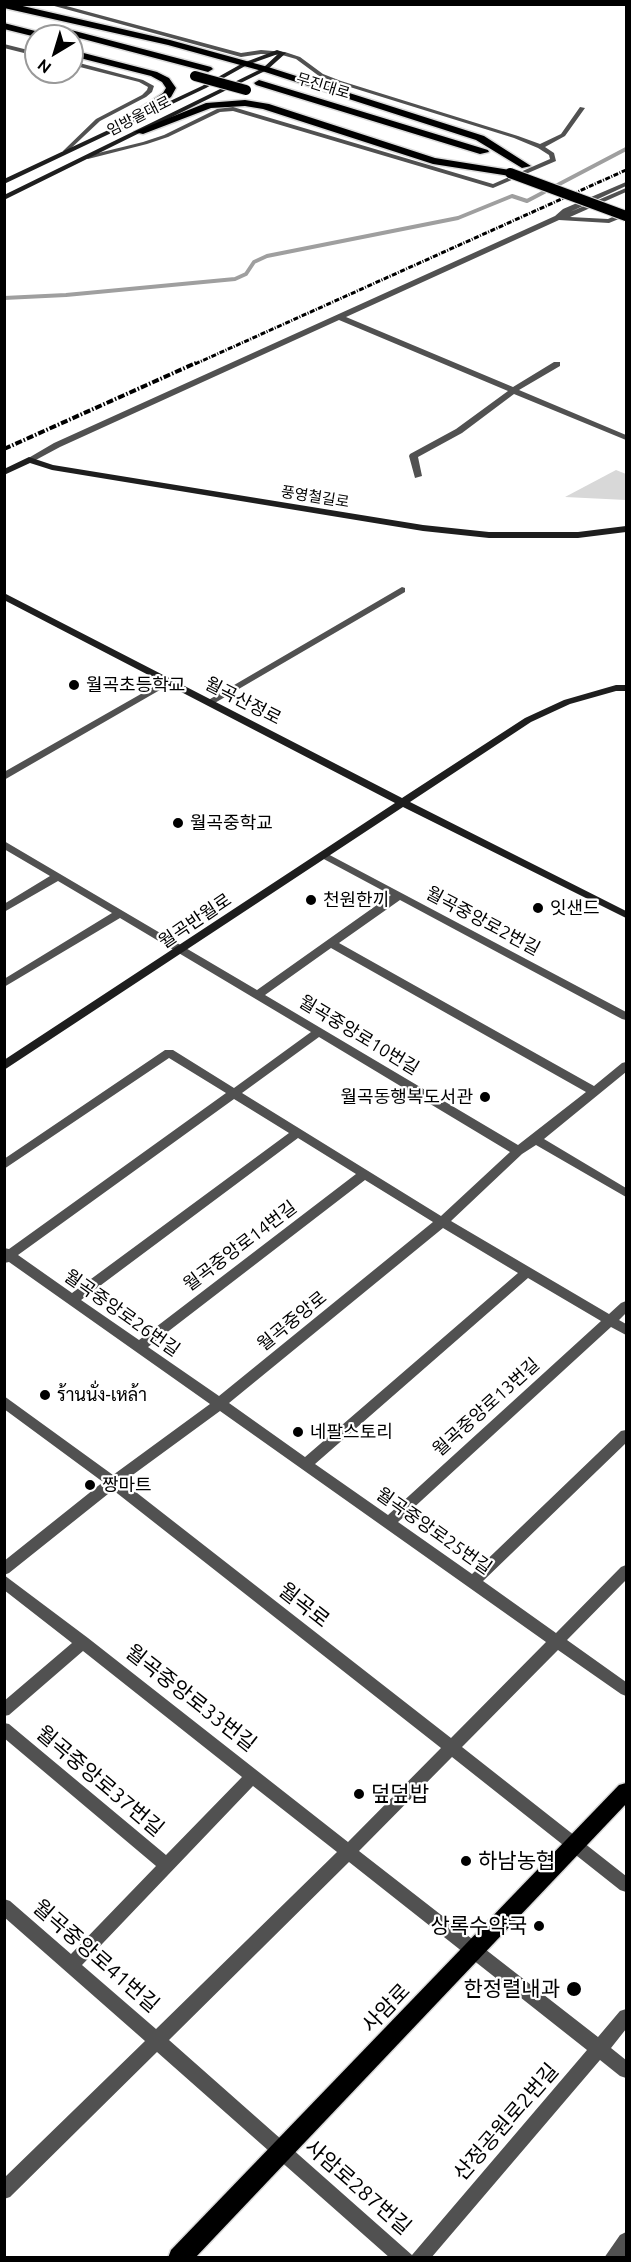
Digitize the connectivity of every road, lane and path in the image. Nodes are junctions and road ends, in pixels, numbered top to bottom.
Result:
1 (50, 4) edge
2 (4, 5) edge
3 (4, 16) edge
4 (4, 26) edge
5 (24, 31) edge
6 (4, 36) edge
7 (24, 41) edge
8 (4, 46) edge
9 (84, 46) edge
10 (24, 51) edge
11 (280, 53) junction
12 (84, 56) edge
13 (243, 59) junction
14 (84, 66) edge
15 (265, 69) junction
16 (582, 108) dead end
17 (117, 128) junction
18 (139, 132) junction
19 (540, 147) junction
20 (66, 151) junction
21 (88, 157) junction
22 (526, 166) junction
23 (510, 173) junction
24 (548, 174) dead end
25 (4, 182) edge
26 (627, 184) edge
27 (582, 186) dead end
28 (627, 190) edge
29 (4, 198) edge
30 (627, 203) edge
31 (627, 215) edge
32 (558, 218) junction
33 (339, 317) junction
34 (557, 364) dead end
35 (513, 390) junction
36 (627, 438) edge
37 (29, 460) junction
38 (4, 473) edge
39 (418, 476) dead end
40 (627, 529) edge
41 (402, 590) dead end
42 (4, 596) edge
43 (169, 681) junction
44 (627, 688) edge
45 (210, 702) junction
46 (4, 777) edge
47 (403, 802) junction
48 (4, 844) edge
49 (324, 855) junction
50 (58, 876) junction
51 (399, 895) junction
52 (4, 909) edge
53 (120, 913) junction
54 (627, 915) edge
55 (331, 943) junction
56 (182, 950) junction
57 (4, 984) edge
58 (257, 995) junction
59 (627, 1016) edge
60 (319, 1032) junction
61 (4, 1066) edge
62 (627, 1066) edge
63 (594, 1091) junction
64 (233, 1094) junction
65 (297, 1133) junction
66 (536, 1139) junction
67 (518, 1151) junction
68 (4, 1165) edge
69 (364, 1174) junction
70 (626, 1191) edge
71 (442, 1222) junction
72 (6, 1256) edge
73 (527, 1272) junction
74 (72, 1300) junction
75 (627, 1306) edge
76 (611, 1321) junction
77 (627, 1330) edge
78 (139, 1347) junction
79 (4, 1401) edge
80 (219, 1404) junction
81 (627, 1435) edge
82 (306, 1464) junction
83 (113, 1482) junction
84 (388, 1522) junction
85 (4, 1569) edge
86 (627, 1571) edge
87 (4, 1581) edge
88 (473, 1582) junction
89 (556, 1641) junction
90 (83, 1642) junction
91 (627, 1690) edge
92 (4, 1710) edge
93 (4, 1729) edge
94 (451, 1748) junction
95 (253, 1776) junction
96 (627, 1791) edge
97 (575, 1844) junction
98 (349, 1851) junction
99 (168, 1866) junction
100 (627, 1885) edge
101 (4, 1906) edge
102 (475, 1950) junction
103 (72, 1965) junction
104 (627, 2017) edge
105 (158, 2040) junction
106 (599, 2048) junction
107 (627, 2070) edge
108 (283, 2151) junction
109 (4, 2191) edge
110 (627, 2241) edge
111 (179, 2258) edge
112 (404, 2258) edge
113 (419, 2258) edge
114 (613, 2258) edge

1 - 13 street
2 - 13 highway
3 - 22 highway, 무진대로
4 - 5 highway
6 - 7 highway
8 - 10 street
9 - 23 highway, 무진대로, bridge
11 - 13 street
11 - 15 street, 임방울대로
11 - 19 street
12 - 17 highway
13 - 15 highway
13 - 17 street, 임방울대로
14 - 20 street
15 - 18 street, 임방울대로
15 - 22 highway
16 - 19 street
17 - 20 street, 임방울대로
18 - 21 street, 임방울대로
18 - 23 highway
19 - 21 street
20 - 25 street, 임방울대로
21 - 29 street, 임방울대로
22 - 24 highway, 무진대로
23 - 31 highway, 무진대로, bridge
26 - 32 street
27 - 30 highway
28 - 32 street
31 - 32 street
32 - 33 street
33 - 35 street
33 - 37 street
34 - 35 street
35 - 36 street
35 - 39 street
37 - 38 street
37 - 40 street, 풍영철길로
41 - 45 street
42 - 43 street, 월곡산정로
43 - 45 street, 월곡산정로
43 - 46 street
44 - 47 street
45 - 47 street, 월곡산정로
47 - 49 street, 월곡반월로
47 - 54 street, 월곡산정로
48 - 50 street, 월곡중앙로10번길
49 - 51 street, 월곡중앙로2번길
49 - 56 street, 월곡반월로
50 - 52 street
50 - 53 street, 월곡중앙로10번길
51 - 55 street
51 - 59 street, 월곡중앙로2번길
53 - 56 street, 월곡중앙로10번길
53 - 57 street
55 - 58 street
55 - 63 street
56 - 58 street, 월곡중앙로10번길
56 - 61 street, 월곡반월로
58 - 60 street, 월곡중앙로10번길
60 - 64 street
60 - 67 street, 월곡중앙로10번길
62 - 63 street, 월곡중앙로
63 - 66 street, 월곡중앙로
64 - 65 street
64 - 68 street
64 - 72 street
65 - 69 street
65 - 74 street
66 - 67 street, 월곡중앙로
66 - 70 street
67 - 71 street, 월곡중앙로
69 - 71 street
69 - 78 street, 월곡중앙로14번길
71 - 73 street
71 - 80 street, 월곡중앙로
72 - 74 street, 월곡중앙로26번길
73 - 76 street
73 - 82 street
74 - 78 street, 월곡중앙로26번길
75 - 76 street, 월곡중앙로13번길
76 - 77 street
76 - 84 street, 월곡중앙로13번길
78 - 80 street, 월곡중앙로26번길
79 - 83 street, 월곡로
80 - 82 street, 월곡중앙로25번길
80 - 83 street, 월곡중앙로
81 - 88 street
82 - 84 street, 월곡중앙로25번길
83 - 85 street, 월곡중앙로
83 - 94 street, 월곡로
84 - 88 street, 월곡중앙로25번길
86 - 89 street
87 - 90 street, 월곡중앙로33번길
88 - 89 street, 월곡중앙로25번길
89 - 91 street, 월곡중앙로25번길
89 - 94 street
90 - 92 street
90 - 95 street, 월곡중앙로33번길
93 - 99 street, 월곡중앙로37번길
94 - 97 street, 월곡로
94 - 98 street
95 - 98 street, 월곡중앙로33번길
95 - 99 street
96 - 97 main road, 사암로
97 - 100 street, 월곡로
97 - 102 main road, 사암로
98 - 102 street, 월곡중앙로33번길
98 - 105 street
99 - 103 street
101 - 103 street, 월곡중앙로41번길
102 - 106 street, 월곡중앙로33번길
102 - 108 main road, 사암로
103 - 105 street, 월곡중앙로41번길
104 - 106 street, 산정공원로2번길
105 - 108 street, 월곡중앙로41번길
105 - 109 street, 월곡중앙로41번길
106 - 107 street, 월곡중앙로33번길
106 - 113 street, 산정공원로2번길
108 - 111 main road, 사암로
108 - 112 street, 사암로287번길
110 - 114 street

